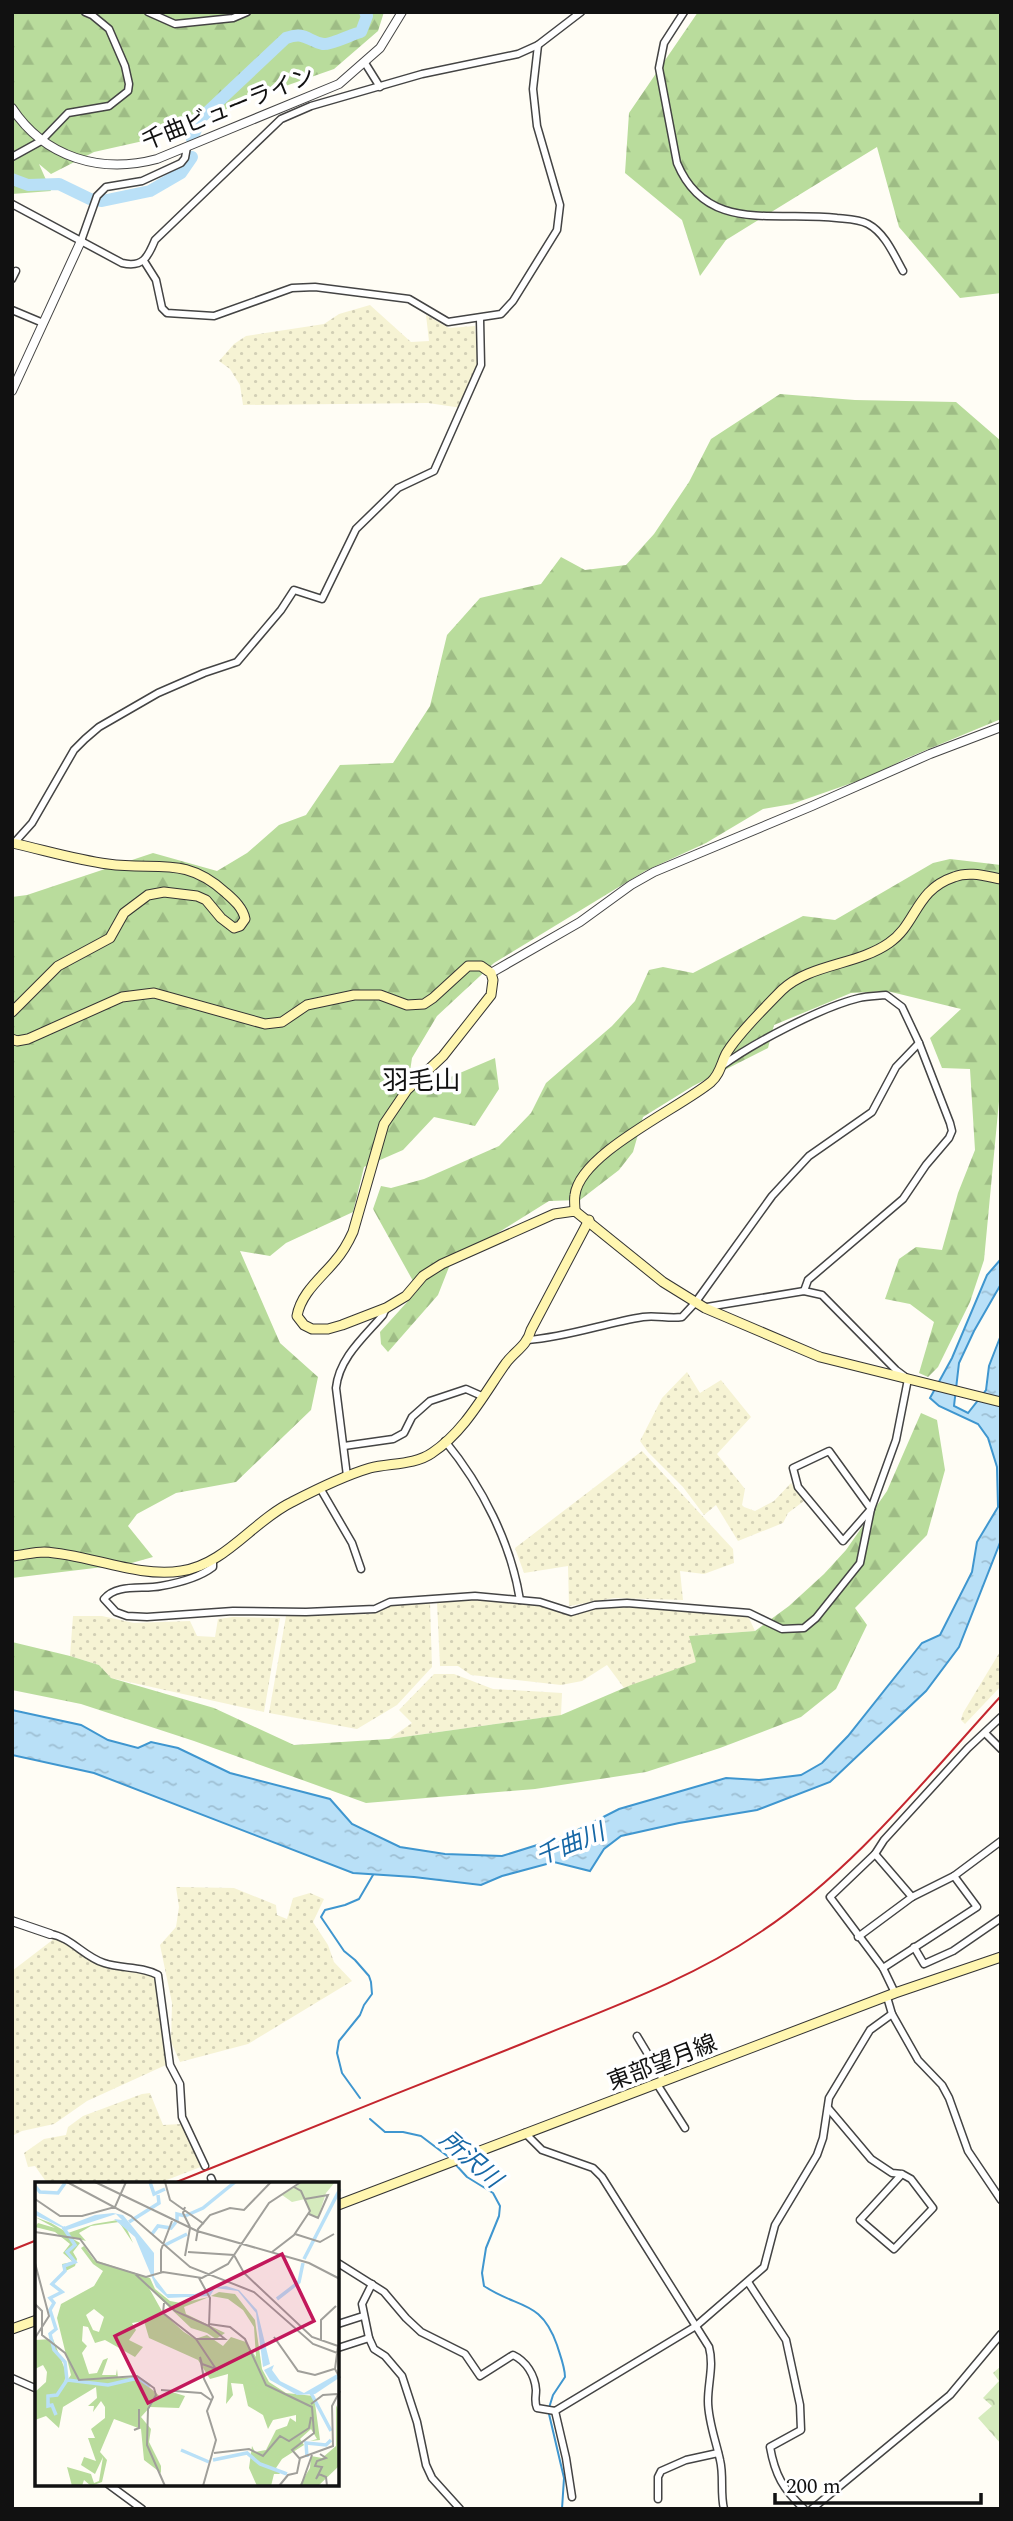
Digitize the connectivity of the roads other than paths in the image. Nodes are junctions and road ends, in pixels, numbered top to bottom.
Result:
1 (148, 12) edge
2 (247, 12) edge
3 (402, 12) edge
4 (581, 12) edge
5 (684, 12) edge
6 (90, 13) edge
7 (538, 46) junction
8 (365, 63) junction
9 (380, 87) junction
10 (12, 108) edge
11 (41, 141) junction
12 (187, 147) junction
13 (12, 157) edge
14 (12, 204) edge
15 (81, 241) junction
16 (144, 261) junction
17 (16, 271) dead end
18 (903, 271) dead end
19 (12, 279) edge
20 (12, 310) edge
21 (480, 318) junction
22 (43, 323) junction
23 (12, 391) edge
24 (1001, 727) edge
25 (13, 843) edge
26 (1001, 879) edge
27 (491, 974) junction
28 (12, 1012) edge
29 (12, 1039) edge
30 (919, 1043) junction
31 (722, 1066) junction
32 (575, 1211) junction
33 (589, 1220) junction
34 (804, 1291) junction
35 (695, 1303) junction
36 (386, 1308) junction
37 (705, 1308) junction
38 (528, 1340) junction
39 (908, 1380) junction
40 (484, 1397) junction
41 (1001, 1402) edge
42 (445, 1441) junction
43 (344, 1446) junction
44 (347, 1476) junction
45 (320, 1488) junction
46 (871, 1509) junction
47 (12, 1556) edge
48 (213, 1561) junction
49 (361, 1569) dead end
50 (520, 1601) junction
51 (1001, 1717) edge
52 (985, 1733) junction
53 (1001, 1749) edge
54 (1001, 1841) edge
55 (875, 1854) junction
56 (954, 1876) junction
57 (912, 1897) junction
58 (1001, 1918) edge
59 (12, 1921) edge
60 (50, 1934) joint
61 (858, 1937) junction
62 (914, 1947) junction
63 (1001, 1957) edge
64 (883, 1968) junction
65 (891, 1995) junction
66 (891, 2014) junction
67 (637, 2036) dead end
68 (661, 2082) junction
69 (828, 2108) junction
70 (685, 2128) dead end
71 (525, 2133) junction
72 (205, 2166) dead end
73 (902, 2174) junction
74 (1001, 2200) edge
75 (340, 2204) edge
76 (340, 2264) edge
77 (748, 2282) junction
78 (372, 2284) junction
79 (363, 2316) junction
80 (35, 2321) edge
81 (340, 2323) edge
82 (696, 2326) junction
83 (12, 2329) edge
84 (1001, 2334) edge
85 (369, 2337) junction
86 (340, 2347) edge
87 (12, 2378) edge
88 (35, 2388) edge
89 (555, 2411) junction
90 (718, 2453) junction
91 (111, 2486) edge
92 (572, 2497) dead end
93 (658, 2499) dead end
94 (142, 2509) edge
95 (460, 2509) edge
96 (724, 2509) edge
97 (804, 2509) edge
98 (812, 2509) edge

1 - 2 street
3 - 8 street, 千曲ビューライン
4 - 7 street
5 - 18 street
6 - 11 street
7 - 9 street
7 - 21 street
8 - 9 street
8 - 12 street, 千曲ビューライン
9 - 16 street
10 - 11 street, 千曲ビューライン
11 - 12 street, 千曲ビューライン
11 - 13 street
12 - 15 street
14 - 15 street
15 - 16 street
15 - 22 street
16 - 21 street
17 - 19 street
20 - 22 street
21 - 25 street
22 - 23 street
24 - 27 street
25 - 28 main road
26 - 31 main road
27 - 29 main road
27 - 36 main road
30 - 31 street
30 - 34 street
30 - 35 street
31 - 32 main road
32 - 33 main road
32 - 36 main road
33 - 35 main road
33 - 38 main road
34 - 37 street
34 - 39 street
35 - 37 main road
35 - 38 street
36 - 43 street
37 - 39 main road
38 - 40 main road
39 - 41 main road
39 - 46 street
40 - 42 main road
40 - 43 street
42 - 44 main road
42 - 50 street
43 - 44 street
44 - 45 main road
45 - 48 main road
45 - 49 street
46 - 46 street
46 - 50 street
47 - 48 main road
48 - 50 street
51 - 52 street
52 - 53 street
52 - 55 street
54 - 56 street
55 - 57 street
55 - 61 street
56 - 57 street
56 - 62 street
57 - 61 street
58 - 62 street
59 - 60 street
60 - 72 street
61 - 64 street
62 - 64 street
63 - 65 main road, 東部望月線
64 - 65 street
65 - 66 street
65 - 68 main road, 東部望月線
66 - 69 street
66 - 74 street
67 - 68 street
68 - 70 street
68 - 71 main road, 東部望月線
69 - 73 street
69 - 77 street
71 - 75 main road, 東部望月線
71 - 82 street
73 - 73 street
76 - 78 street
77 - 82 street
77 - 97 street
78 - 79 street
78 - 89 street
79 - 81 street
79 - 85 street
80 - 83 main road
82 - 89 street
82 - 90 street
84 - 98 street
85 - 86 street
85 - 95 street
87 - 88 street
89 - 92 street
90 - 93 street
90 - 96 street
91 - 94 street

